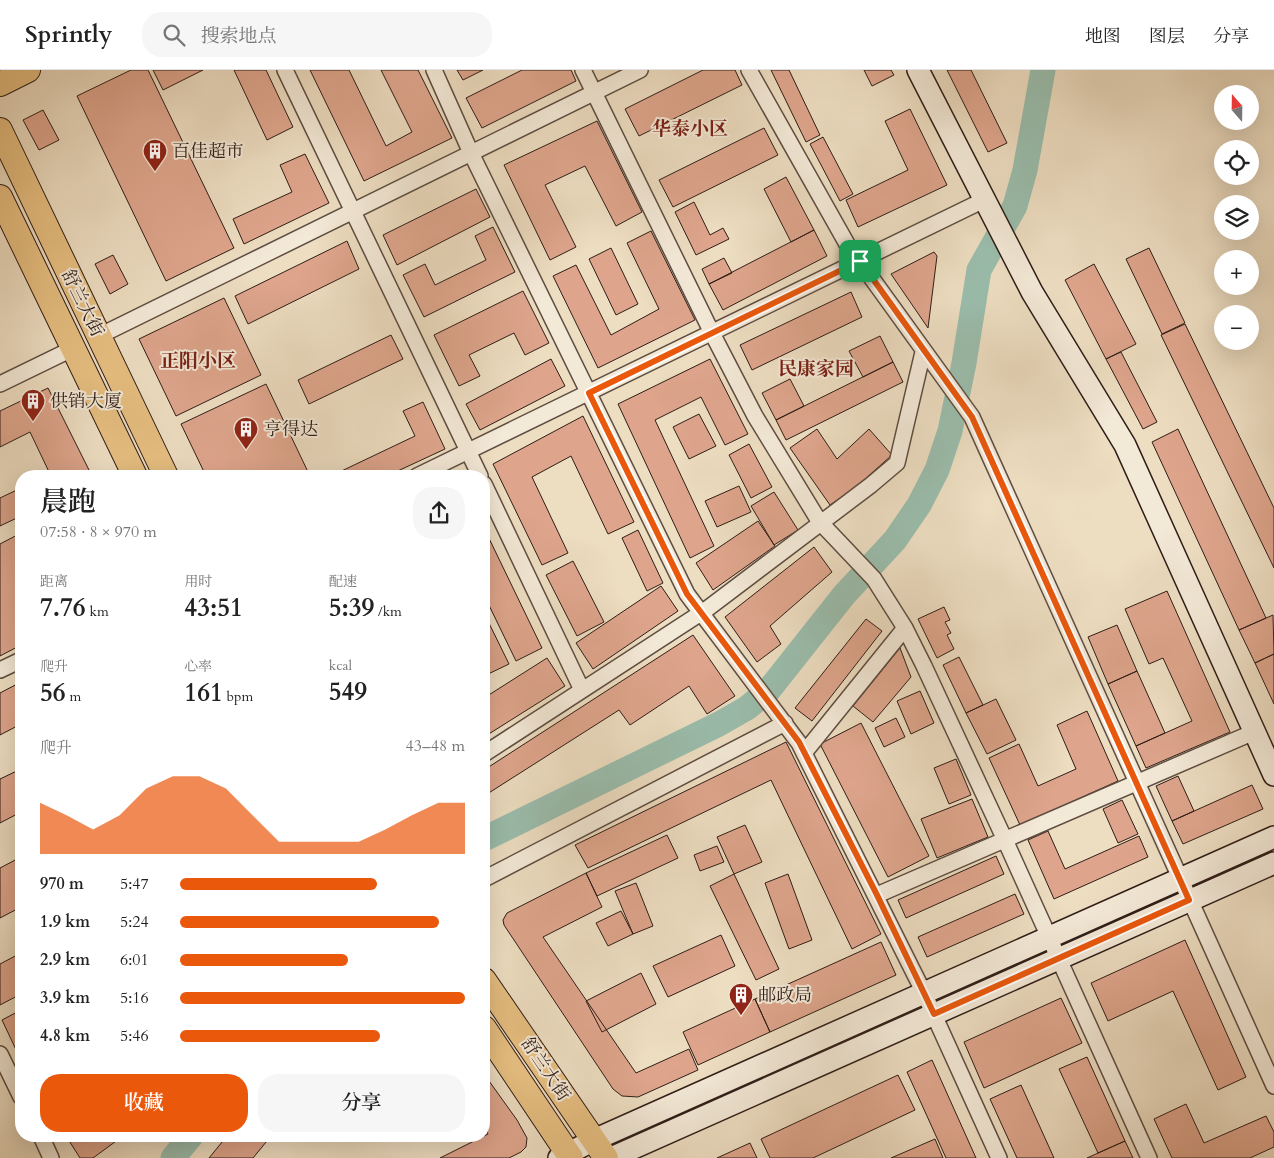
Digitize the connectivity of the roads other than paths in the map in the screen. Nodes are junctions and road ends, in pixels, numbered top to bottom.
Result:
1 (28, 70) edge
2 (285, 70) edge
3 (434, 70) edge
4 (583, 70) edge
5 (640, 70) edge
6 (749, 70) edge
7 (918, 70) edge
8 (0, 84) edge
9 (594, 93) junction
10 (0, 130) edge
11 (472, 153) junction
12 (0, 196) edge
13 (984, 200) junction
14 (353, 211) junction
15 (860, 261) junction
16 (712, 333) junction
17 (99, 336) junction
18 (74, 348) junction
19 (924, 354) junction
20 (0, 384) edge
21 (589, 393) junction
22 (468, 451) junction
23 (132, 470) edge
24 (163, 470) edge
25 (429, 470) edge
26 (477, 470) edge
27 (490, 497) edge
28 (821, 523) junction
29 (701, 613) junction
30 (905, 628) junction
31 (15, 663) edge
32 (0, 670) edge
33 (582, 690) junction
34 (783, 722) junction
35 (1254, 732) junction
36 (490, 750) edge
37 (804, 753) junction
38 (1274, 775) edge
39 (1136, 783) junction
40 (1274, 837) edge
41 (1005, 840) junction
42 (1274, 863) edge
43 (490, 876) edge
44 (1179, 879) junction
45 (877, 895) junction
46 (1189, 900) junction
47 (1049, 937) junction
48 (1059, 958) junction
49 (490, 989) edge
50 (924, 993) junction
51 (934, 1014) junction
52 (490, 1037) edge
53 (0, 1054) edge
54 (15, 1085) edge
55 (1274, 1086) edge
56 (45, 1142) edge
57 (600, 1149) edge
58 (566, 1156) edge
59 (51, 1158) edge
60 (610, 1158) edge
61 (999, 1158) edge
62 (1149, 1158) edge

1 - 8 main road
2 - 14 street
3 - 11 street
4 - 9 street
5 - 9 street
6 - 15 street
7 - 13 street
9 - 11 street
9 - 16 street
10 - 17 main road, 舒兰大街
11 - 14 street
11 - 21 street
12 - 18 main road, 舒兰大街
13 - 15 street
13 - 35 street
14 - 17 street
14 - 22 street
15 - 16 street
15 - 19 street
16 - 21 street
16 - 28 street
17 - 24 main road, 舒兰大街
18 - 20 street
18 - 23 main road, 舒兰大街
19 - 28 street
19 - 39 street
21 - 22 street
21 - 29 street
22 - 25 street
22 - 26 street
27 - 33 street
28 - 29 street
28 - 30 street
29 - 33 street
29 - 34 street
30 - 37 street
30 - 41 street
31 - 32 street
33 - 36 street
34 - 37 street
34 - 43 street
35 - 38 street
35 - 39 street
37 - 45 street
39 - 41 street
39 - 44 street
40 - 44 street
41 - 45 street
41 - 47 street
42 - 46 street
44 - 46 street
44 - 47 street
45 - 50 street
46 - 48 street
46 - 55 street
47 - 48 street
47 - 50 street
48 - 51 street
48 - 62 street
49 - 57 main road, 舒兰大街
50 - 51 street
50 - 57 street
51 - 60 street
51 - 61 street
52 - 58 main road, 舒兰大街
53 - 54 street
56 - 59 street
57 - 58 street

